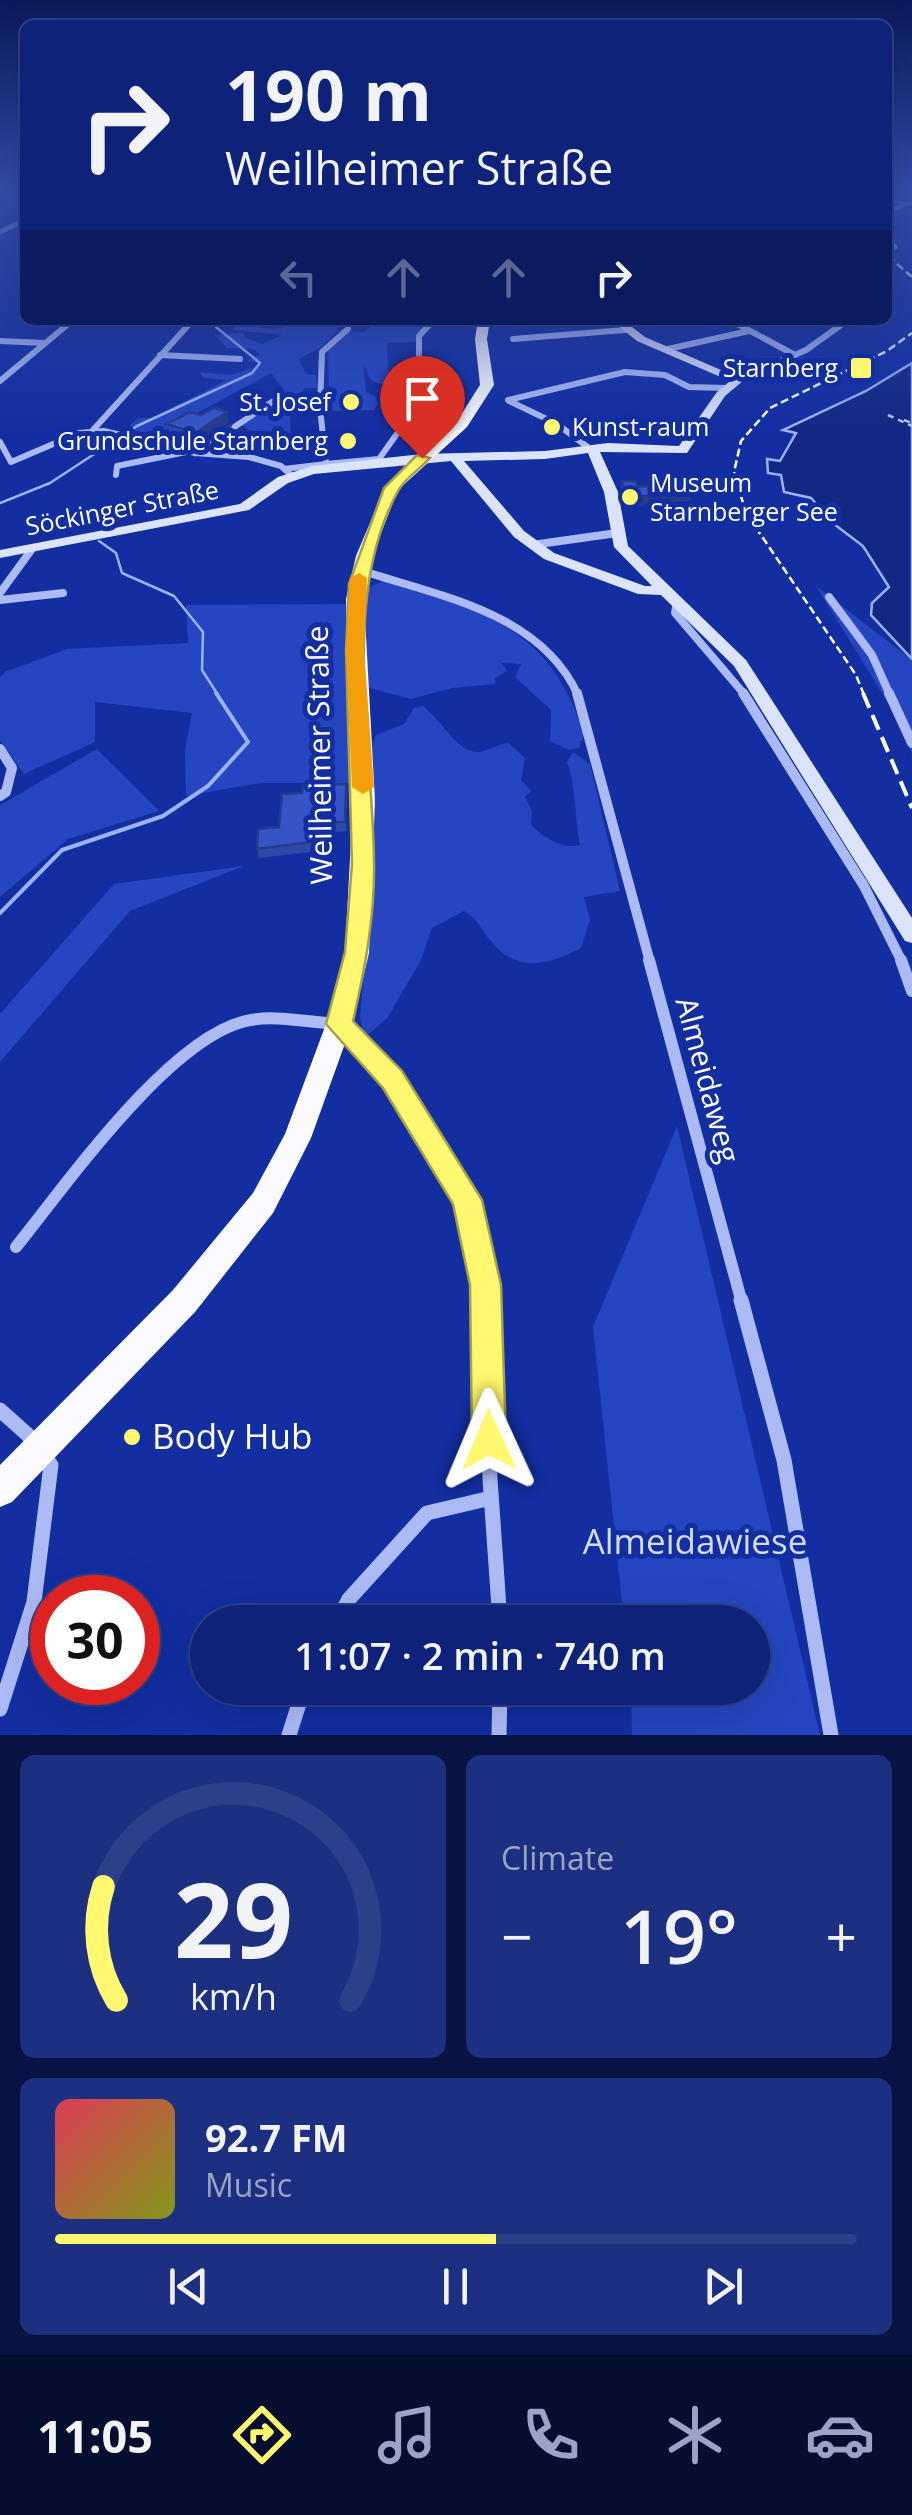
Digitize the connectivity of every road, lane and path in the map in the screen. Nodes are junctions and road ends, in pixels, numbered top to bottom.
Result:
1 (67, 325) edge
2 (188, 325) edge
3 (429, 325) edge
4 (483, 325) edge
5 (620, 325) edge
6 (739, 325) edge
7 (840, 325) edge
8 (345, 331) dead end
9 (749, 331) junction
10 (514, 339) dead end
11 (0, 341) edge
12 (44, 343) junction
13 (668, 349) junction
14 (160, 354) junction
15 (795, 355) junction
16 (240, 359) dead end
17 (0, 381) edge
18 (732, 384) junction
19 (281, 396) dead end
20 (93, 430) junction
21 (0, 442) edge
22 (191, 452) junction
23 (593, 452) junction
24 (422, 458) junction
25 (456, 459) junction
26 (11, 462) junction
27 (326, 464) junction
28 (0, 469) edge
29 (288, 472) junction
30 (116, 476) dead end
31 (618, 533) junction
32 (532, 545) junction
33 (32, 549) junction
34 (0, 554) edge
35 (360, 570) junction
36 (63, 593) dead end
37 (670, 596) junction
38 (828, 596) dead end
39 (0, 597) edge
40 (912, 742) edge
41 (0, 748) edge
42 (0, 796) edge
43 (912, 935) edge
44 (912, 991) edge
45 (339, 1024) junction
46 (16, 1246) dead end
47 (0, 1410) edge
48 (40, 1450) junction
49 (0, 1490) edge
50 (491, 1498) junction
51 (346, 1605) edge
52 (499, 1605) edge
53 (299, 1705) edge
54 (500, 1705) edge
55 (0, 1709) edge
56 (289, 1735) edge
57 (499, 1735) edge
58 (831, 1735) edge

1 - 12 street
2 - 14 street
3 - 27 street
4 - 24 main road, Weilheimer Straße
5 - 10 street
5 - 13 main road
6 - 9 street
7 - 15 street
8 - 27 street
9 - 13 street
9 - 15 street
11 - 12 street
12 - 17 street
13 - 18 main road
14 - 16 street
14 - 20 street
15 - 18 street
18 - 23 main road, Söckinger Straße
18 - 23 street
19 - 22 street
20 - 22 street
20 - 26 street
21 - 26 street
22 - 29 street
22 - 30 street
23 - 25 main road, Söckinger Straße
23 - 31 main road
24 - 25 main road, Söckinger Straße
24 - 29 main road, Söckinger Straße
24 - 35 main road, Weilheimer Straße
25 - 32 main road
26 - 28 street
27 - 29 street
29 - 33 main road, Söckinger Straße
31 - 32 street
31 - 37 main road
32 - 37 main road
33 - 34 main road, Söckinger Straße
33 - 39 street
35 - 45 main road, Weilheimer Straße
35 - 58 street, Almeidaweg
36 - 39 street
37 - 43 main road
37 - 44 street
38 - 40 street
41 - 42 street
45 - 46 street
45 - 48 main road, Weilheimer Straße
45 - 50 street
47 - 48 street
48 - 49 main road, Weilheimer Straße
48 - 55 street
50 - 51 street
50 - 52 street
53 - 56 street
54 - 57 street

